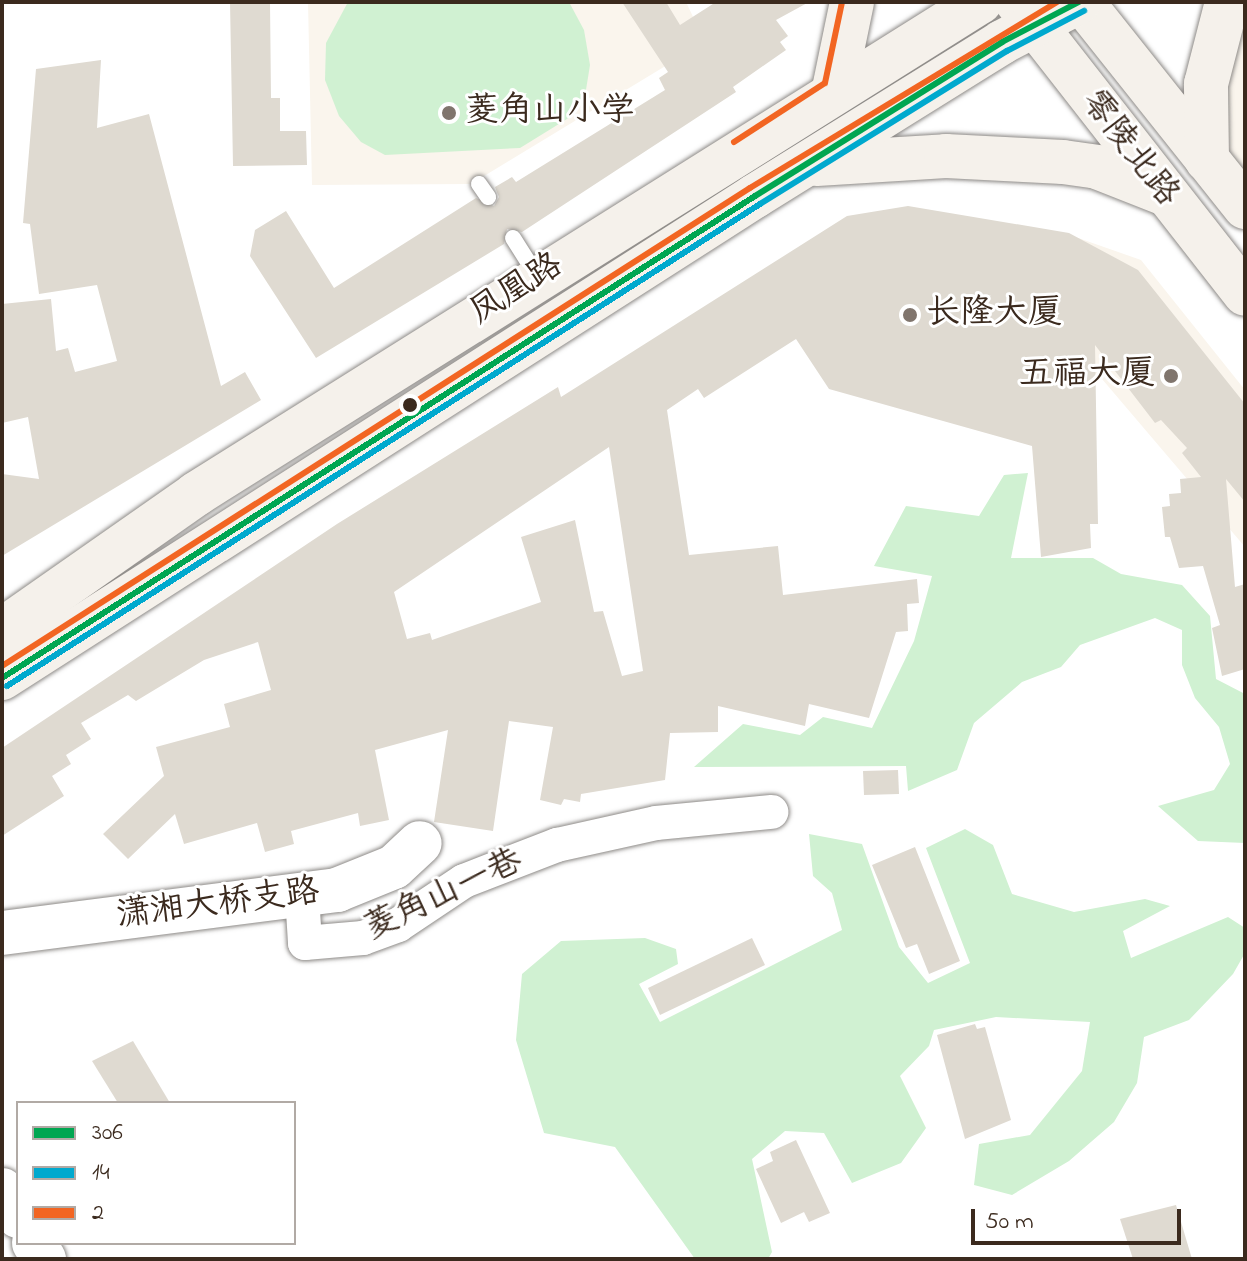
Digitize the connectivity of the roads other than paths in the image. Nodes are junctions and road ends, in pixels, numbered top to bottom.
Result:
1 (852, 2) edge
2 (980, 2) edge
3 (1080, 2) edge
4 (1227, 2) edge
5 (1024, 14) edge
6 (834, 89) junction
7 (1207, 160) junction
8 (807, 165) junction
9 (1163, 193) junction
10 (1245, 207) edge
11 (513, 238) dead end
12 (538, 277) junction
13 (1245, 294) edge
14 (73, 609) junction
15 (2, 630) edge
16 (2, 678) edge
17 (771, 812) dead end
18 (420, 843) dead end
19 (302, 895) junction
20 (2, 933) edge
21 (2, 1190) edge
22 (16, 1213) edge

1 - 6 main road
2 - 6 main road, 凤凰路
3 - 5 main road, 凤凰路
3 - 7 main road, 零陵北路
4 - 7 main road
5 - 8 main road, 凤凰路
5 - 9 main road, 零陵北路
6 - 12 main road, 凤凰路
7 - 10 main road, 零陵北路
8 - 9 main road
8 - 14 main road, 凤凰路
9 - 13 main road, 零陵北路
11 - 12 lane
12 - 14 main road, 凤凰路
14 - 15 main road
14 - 16 main road
17 - 19 street, 菱角山一巷
18 - 19 street, 潇湘大桥支路
19 - 20 street, 潇湘大桥支路
21 - 22 street

